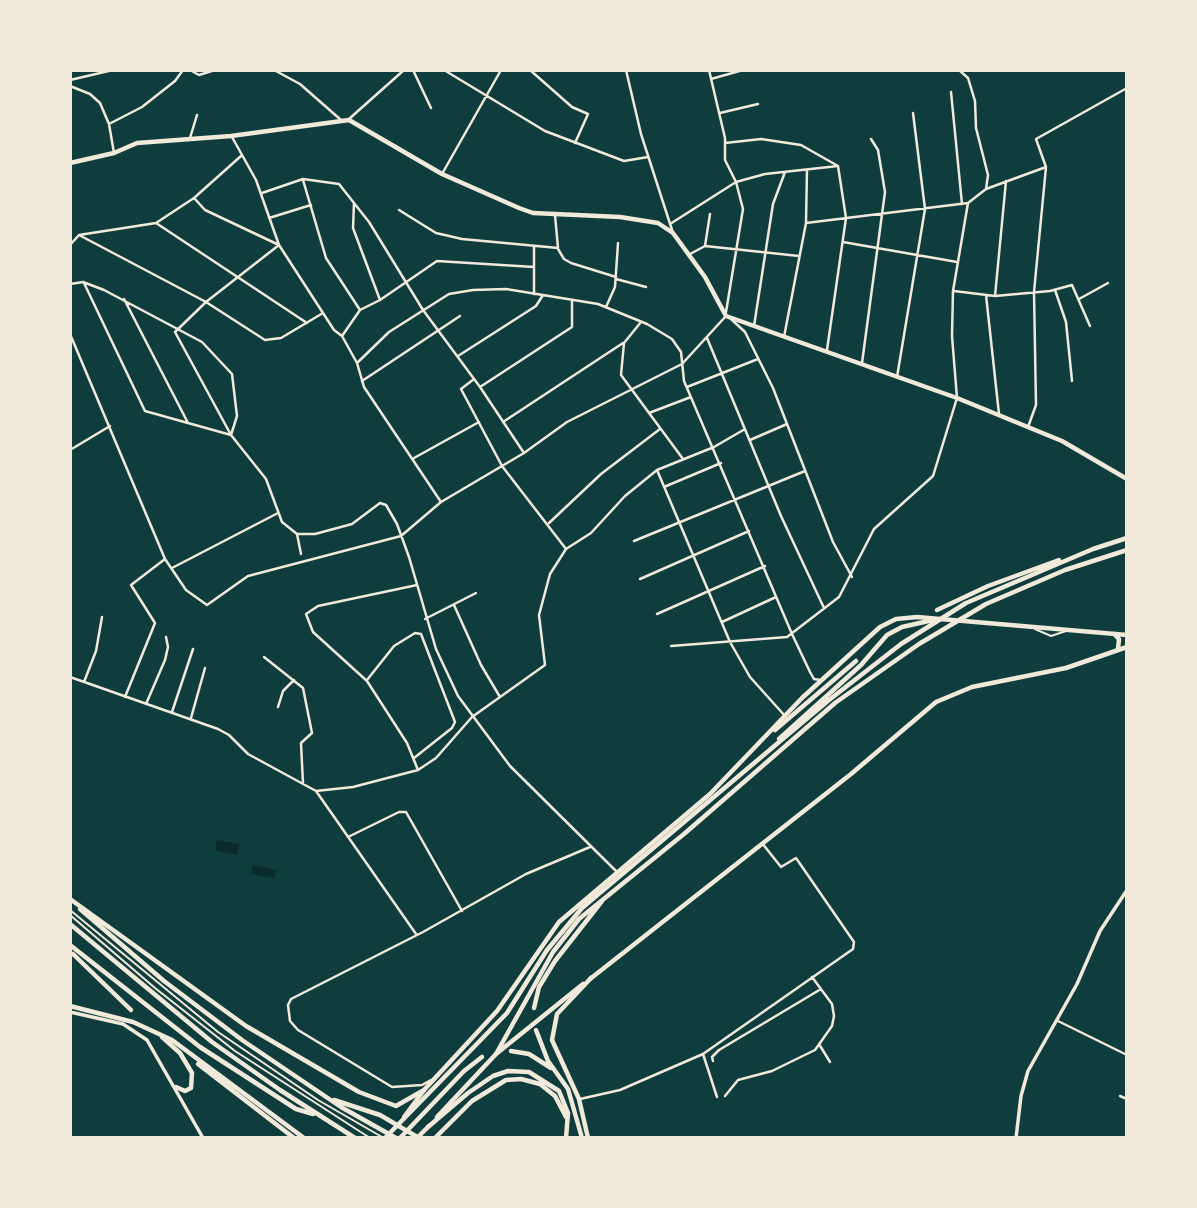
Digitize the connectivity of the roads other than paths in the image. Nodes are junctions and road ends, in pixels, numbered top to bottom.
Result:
1 (113, 70) edge
2 (183, 70) edge
3 (190, 70) edge
4 (215, 70) edge
5 (274, 70) edge
6 (404, 70) edge
7 (413, 70) edge
8 (444, 70) edge
9 (501, 70) edge
10 (530, 70) edge
11 (626, 70) edge
12 (709, 70) edge
13 (743, 70) edge
14 (959, 70) edge
15 (711, 79) junction
16 (70, 80) edge
17 (70, 86) edge
18 (1127, 88) edge
19 (951, 92) dead end
20 (487, 96) junction
21 (758, 104) dead end
22 (431, 108) dead end
23 (720, 113) junction
24 (913, 113) dead end
25 (197, 114) dead end
26 (349, 120) junction
27 (342, 121) junction
28 (109, 124) junction
29 (231, 136) junction
30 (190, 139) junction
31 (871, 139) dead end
32 (725, 143) junction
33 (575, 144) junction
34 (114, 153) junction
35 (241, 156) junction
36 (648, 158) junction
37 (70, 163) edge
38 (838, 166) junction
39 (1046, 167) junction
40 (807, 169) junction
41 (786, 172) junction
42 (442, 174) junction
43 (303, 179) junction
44 (1006, 181) junction
45 (736, 182) junction
46 (986, 189) junction
47 (261, 193) junction
48 (194, 198) junction
49 (354, 202) junction
50 (968, 203) junction
51 (962, 204) junction
52 (311, 205) junction
53 (925, 209) junction
54 (399, 211) dead end
55 (710, 214) dead end
56 (883, 214) junction
57 (555, 215) junction
58 (269, 218) junction
59 (846, 218) junction
60 (156, 223) junction
61 (806, 223) junction
62 (670, 224) junction
63 (673, 233) junction
64 (79, 235) junction
65 (843, 242) junction
66 (618, 243) dead end
67 (70, 245) edge
68 (279, 245) junction
69 (534, 246) junction
70 (705, 246) junction
71 (558, 248) junction
72 (880, 248) junction
73 (737, 249) junction
74 (766, 253) junction
75 (688, 255) junction
76 (918, 255) junction
77 (799, 256) junction
78 (959, 262) junction
79 (534, 267) junction
80 (237, 276) junction
81 (616, 278) junction
82 (83, 282) junction
83 (406, 282) junction
84 (1108, 283) dead end
85 (70, 284) edge
86 (646, 288) dead end
87 (953, 290) junction
88 (1055, 290) junction
89 (1034, 292) junction
90 (534, 294) junction
91 (542, 295) junction
92 (986, 295) junction
93 (995, 296) junction
94 (124, 299) junction
95 (1079, 299) junction
96 (380, 300) junction
97 (572, 300) junction
98 (206, 302) junction
99 (606, 307) junction
100 (360, 310) junction
101 (423, 310) junction
102 (323, 313) junction
103 (460, 316) dead end
104 (726, 316) junction
105 (642, 321) junction
106 (307, 323) junction
107 (754, 326) junction
108 (1090, 326) dead end
109 (178, 328) junction
110 (440, 330) junction
111 (70, 334) edge
112 (342, 336) junction
113 (706, 337) junction
114 (784, 337) junction
115 (624, 343) junction
116 (827, 350) junction
117 (458, 356) junction
118 (758, 359) junction
119 (357, 363) junction
120 (862, 363) junction
121 (682, 364) junction
122 (721, 371) junction
123 (897, 376) junction
124 (474, 379) junction
125 (362, 381) junction
126 (1072, 381) dead end
127 (480, 387) junction
128 (687, 387) junction
129 (631, 388) junction
130 (691, 397) junction
131 (957, 398) junction
132 (649, 414) junction
133 (999, 415) junction
134 (479, 422) junction
135 (503, 422) junction
136 (188, 423) junction
137 (787, 424) junction
138 (110, 426) junction
139 (1028, 427) junction
140 (660, 429) junction
141 (745, 429) junction
142 (231, 435) junction
143 (750, 440) junction
144 (713, 447) junction
145 (70, 450) edge
146 (524, 453) junction
147 (414, 458) junction
148 (683, 459) junction
149 (721, 463) junction
150 (502, 466) junction
151 (657, 470) junction
152 (805, 471) junction
153 (1127, 479) edge
154 (769, 485) junction
155 (664, 487) junction
156 (736, 498) junction
157 (441, 502) junction
158 (278, 513) junction
159 (680, 522) junction
160 (549, 523) junction
161 (750, 531) junction
162 (296, 534) junction
163 (401, 536) junction
164 (1127, 538) edge
165 (634, 541) dead end
166 (1093, 549) junction
167 (566, 550) junction
168 (1127, 550) edge
169 (301, 554) dead end
170 (694, 556) junction
171 (165, 559) junction
172 (765, 566) junction
173 (171, 568) junction
174 (852, 577) junction
175 (640, 579) dead end
176 (417, 585) junction
177 (709, 591) junction
178 (476, 593) dead end
179 (777, 597) junction
180 (454, 606) junction
181 (824, 608) junction
182 (937, 610) dead end
183 (657, 614) dead end
184 (102, 617) dead end
185 (425, 619) junction
186 (933, 620) junction
187 (722, 622) junction
188 (1110, 632) junction
189 (792, 634) junction
190 (1127, 635) edge
191 (166, 637) dead end
192 (730, 642) junction
193 (671, 646) dead end
194 (1127, 647) edge
195 (193, 649) dead end
196 (1118, 649) junction
197 (264, 657) dead end
198 (856, 661) dead end
199 (205, 668) dead end
200 (70, 677) edge
201 (826, 677) junction
202 (294, 680) junction
203 (367, 681) junction
204 (84, 682) junction
205 (125, 697) junction
206 (500, 697) junction
207 (146, 704) junction
208 (278, 706) dead end
209 (172, 712) junction
210 (785, 716) junction
211 (191, 718) junction
212 (472, 718) junction
213 (775, 730) junction
214 (414, 758) junction
215 (753, 765) junction
216 (418, 770) junction
217 (303, 784) junction
218 (316, 791) junction
219 (348, 837) junction
220 (762, 843) junction
221 (590, 846) junction
222 (617, 872) junction
223 (614, 889) junction
224 (1127, 890) edge
225 (70, 900) edge
226 (70, 909) edge
227 (462, 911) junction
228 (70, 915) edge
229 (70, 924) edge
230 (417, 935) junction
231 (71, 946) edge
232 (74, 954) dead end
233 (812, 977) junction
234 (591, 978) junction
235 (821, 989) junction
236 (70, 1006) edge
237 (534, 1008) dead end
238 (131, 1010) dead end
239 (70, 1012) edge
240 (1057, 1020) junction
241 (150, 1028) junction
242 (536, 1030) dead end
243 (819, 1044) junction
244 (511, 1051) dead end
245 (496, 1054) junction
246 (703, 1054) junction
247 (1127, 1055) edge
248 (482, 1057) dead end
249 (713, 1060) dead end
250 (830, 1062) dead end
251 (198, 1064) dead end
252 (558, 1076) junction
253 (437, 1077) junction
254 (176, 1087) junction
255 (424, 1090) junction
256 (725, 1096) dead end
257 (1120, 1096) dead end
258 (326, 1097) junction
259 (717, 1097) dead end
260 (579, 1099) junction
261 (1127, 1099) edge
262 (317, 1115) junction
263 (404, 1117) junction
264 (567, 1121) junction
265 (428, 1127) junction
266 (437, 1136) edge
267 (203, 1138) edge
268 (294, 1138) edge
269 (304, 1138) edge
270 (355, 1138) edge
271 (370, 1138) edge
272 (384, 1138) edge
273 (398, 1138) edge
274 (418, 1138) edge
275 (566, 1138) edge
276 (582, 1138) edge
277 (588, 1138) edge
278 (1016, 1138) edge

1 - 16 street
2 - 28 street
3 - 4 street
5 - 27 street
6 - 26 street
7 - 22 street
8 - 20 street
9 - 20 street
10 - 33 street
11 - 36 street
12 - 15 street
13 - 15 street
14 - 46 street
15 - 23 street
17 - 28 street
18 - 39 street
19 - 51 street
20 - 33 street
20 - 42 street
21 - 23 street
23 - 32 street
24 - 53 street
25 - 30 street
26 - 27 main road
26 - 42 main road
27 - 29 main road
28 - 34 street
29 - 30 main road
29 - 35 street
30 - 34 main road
31 - 56 street
32 - 38 street
32 - 45 street
33 - 36 street
34 - 37 main road
35 - 47 street
35 - 48 street
36 - 62 street
38 - 40 street
38 - 59 street
39 - 44 street
39 - 89 street
40 - 41 street
40 - 61 street
41 - 45 street
41 - 74 street
42 - 57 main road
43 - 47 street
43 - 49 street
43 - 52 street
44 - 46 street
44 - 93 street
45 - 62 street
45 - 73 street
46 - 50 street
47 - 58 street
48 - 60 street
48 - 68 street
49 - 83 street
49 - 96 street
50 - 51 street
50 - 78 street
51 - 53 street
52 - 58 street
52 - 100 street
53 - 56 street
53 - 76 street
54 - 69 street
55 - 70 street
56 - 59 street
56 - 72 street
57 - 63 main road
57 - 71 street
58 - 68 street
59 - 61 street
59 - 65 street
60 - 64 street
60 - 80 street
61 - 77 street
62 - 63 street
63 - 75 main road
64 - 67 street
64 - 98 street
65 - 72 street
65 - 116 street
66 - 81 street
68 - 80 street
68 - 102 street
69 - 71 street
69 - 79 street
70 - 73 street
70 - 75 street
71 - 81 street
72 - 76 street
72 - 120 street
73 - 74 street
73 - 104 street
74 - 77 street
74 - 107 street
75 - 104 main road
76 - 78 street
76 - 123 street
77 - 114 street
78 - 87 street
79 - 83 street
79 - 90 street
80 - 98 street
80 - 106 street
81 - 86 street
81 - 99 street
82 - 85 street
82 - 94 street
82 - 136 street
83 - 96 street
83 - 101 street
84 - 95 street
87 - 92 street
87 - 131 street
88 - 89 street
88 - 95 street
88 - 126 street
89 - 93 street
89 - 139 street
90 - 91 street
90 - 101 street
91 - 97 street
91 - 117 street
92 - 93 street
92 - 133 street
94 - 109 street
94 - 136 street
95 - 108 street
96 - 100 street
97 - 99 street
97 - 127 street
98 - 106 street
98 - 109 street
99 - 105 street
100 - 112 street
101 - 110 street
101 - 119 street
102 - 106 street
102 - 112 street
103 - 110 street
104 - 107 main road
104 - 113 street
104 - 118 street
105 - 115 street
105 - 121 street
107 - 114 main road
109 - 142 street
109 - 142 street
110 - 117 street
110 - 125 street
111 - 138 street
112 - 119 street
113 - 121 street
113 - 122 street
114 - 116 main road
115 - 129 street
115 - 135 street
116 - 120 main road
117 - 124 street
118 - 122 street
118 - 137 street
119 - 125 street
120 - 123 main road
121 - 128 street
121 - 129 street
122 - 128 street
122 - 141 street
123 - 131 main road
124 - 127 street
124 - 134 street
125 - 147 street
127 - 135 street
128 - 130 street
129 - 132 street
129 - 146 street
130 - 132 street
130 - 144 street
131 - 133 main road
131 - 174 street
132 - 140 street
133 - 139 main road
134 - 147 street
134 - 150 street
135 - 146 street
136 - 142 street
137 - 143 street
137 - 152 street
138 - 145 street
138 - 171 street
139 - 153 main road
140 - 148 street
140 - 160 street
141 - 143 street
141 - 144 street
142 - 158 street
143 - 154 street
144 - 148 street
144 - 149 street
146 - 150 street
147 - 157 street
148 - 151 street
149 - 155 street
149 - 156 street
150 - 157 street
150 - 160 street
151 - 155 street
151 - 167 street
152 - 154 street
152 - 174 street
154 - 156 street
154 - 181 street
155 - 159 street
156 - 159 street
156 - 161 street
157 - 163 street
158 - 162 street
158 - 173 street
159 - 165 street
159 - 170 street
160 - 167 street
161 - 170 street
161 - 172 street
162 - 163 street
162 - 169 street
163 - 173 street
163 - 176 street
164 - 166 main road
166 - 182 main road
166 - 215 main road
167 - 206 street
168 - 223 main road
170 - 175 street
170 - 177 street
171 - 173 street
171 - 205 street
172 - 177 street
172 - 179 street
174 - 181 street
176 - 185 street
176 - 203 street
177 - 183 street
177 - 187 street
178 - 180 street
179 - 187 street
179 - 189 street
180 - 185 street
180 - 206 street
181 - 189 street
184 - 204 street
185 - 212 street
186 - 188 main road
186 - 201 main road
186 - 215 main road
187 - 192 street
188 - 190 main road
188 - 196 main road
189 - 192 street
189 - 201 street
191 - 207 street
192 - 193 street
192 - 210 street
194 - 196 main road
195 - 209 street
196 - 220 main road
197 - 202 street
198 - 213 main road
199 - 211 street
200 - 204 street
201 - 210 main road
202 - 208 street
202 - 217 street
203 - 214 street
203 - 214 street
204 - 205 street
205 - 207 street
206 - 212 street
207 - 209 street
209 - 211 street
210 - 213 main road
211 - 217 street
212 - 216 street
212 - 221 street
213 - 222 main road
214 - 216 street
215 - 263 main road
216 - 218 street
217 - 218 street
218 - 219 street
219 - 227 street
219 - 230 street
220 - 233 street
220 - 234 main road
221 - 222 street
221 - 227 street
222 - 253 main road
223 - 237 main road
223 - 245 main road
224 - 240 street
225 - 255 main road
225 - 258 main road
226 - 272 lane
227 - 230 street
228 - 271 lane
229 - 262 main road
230 - 253 street
231 - 262 main road
232 - 238 main road
233 - 235 street
233 - 246 street
234 - 245 main road
234 - 260 main road
235 - 243 street
235 - 249 street
236 - 241 main road
239 - 254 street
240 - 247 street
240 - 278 street
241 - 254 main road
241 - 269 main road
242 - 252 main road
243 - 250 street
243 - 256 street
244 - 252 main road
245 - 265 main road
246 - 259 street
246 - 260 street
248 - 273 main road
251 - 268 main road
252 - 276 main road
253 - 255 main road
254 - 267 street
255 - 263 main road
257 - 261 street
258 - 273 main road
258 - 274 main road
260 - 277 main road
262 - 270 main road
263 - 272 main road
264 - 265 main road
264 - 266 main road
264 - 275 main road
265 - 274 main road

